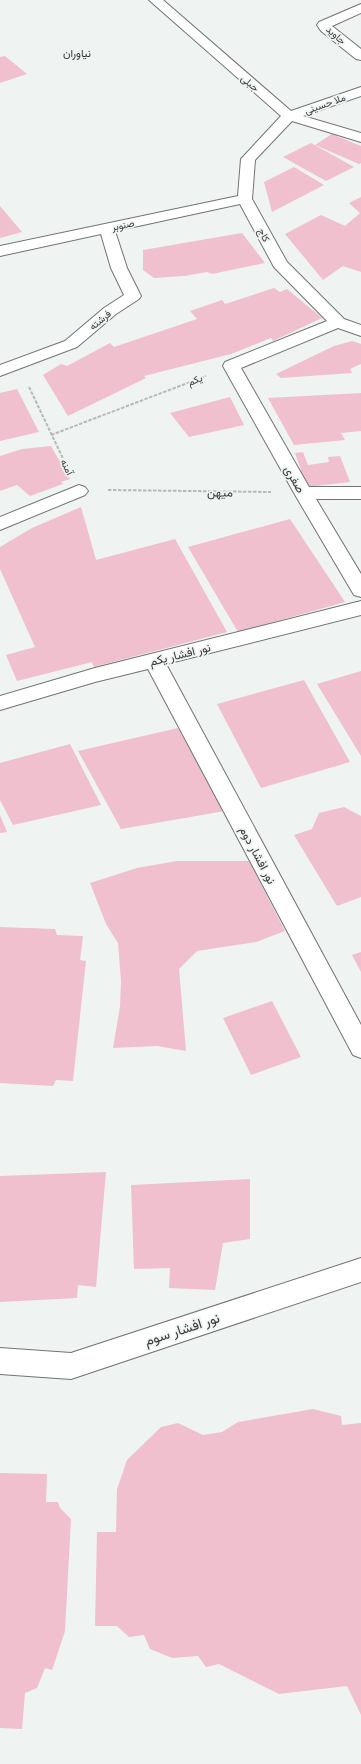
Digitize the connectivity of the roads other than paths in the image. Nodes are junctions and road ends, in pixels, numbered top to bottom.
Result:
1 (155, 0) edge
2 (361, 8) edge
3 (361, 56) edge
4 (361, 91) edge
5 (289, 116) junction
6 (361, 138) edge
7 (245, 199) junction
8 (107, 229) junction
9 (0, 251) edge
10 (338, 322) junction
11 (361, 331) edge
12 (0, 371) edge
13 (79, 491) road end
14 (303, 493) junction
15 (361, 493) edge
16 (0, 524) edge
17 (361, 590) edge
18 (361, 608) edge
19 (154, 661) junction
20 (0, 703) edge
21 (361, 1048) edge
22 (361, 1270) edge
23 (0, 1361) edge

1 - 5 street, جبلی
2 - 3 street, جاوید
4 - 5 street, ملا حسینی
5 - 6 street, جبلی
5 - 7 street
7 - 8 street, صنوبر
7 - 10 street, کاج
8 - 9 street, صنوبر
8 - 12 street, فرشته
10 - 11 street, کاج
10 - 14 street, صفری
13 - 16 street
14 - 15 street
14 - 17 street, صفری
18 - 19 street, نور افشار یکم
19 - 20 street, نور افشار یکم
19 - 21 street, نور افشار دوم
22 - 23 street, نور افشار سوم

